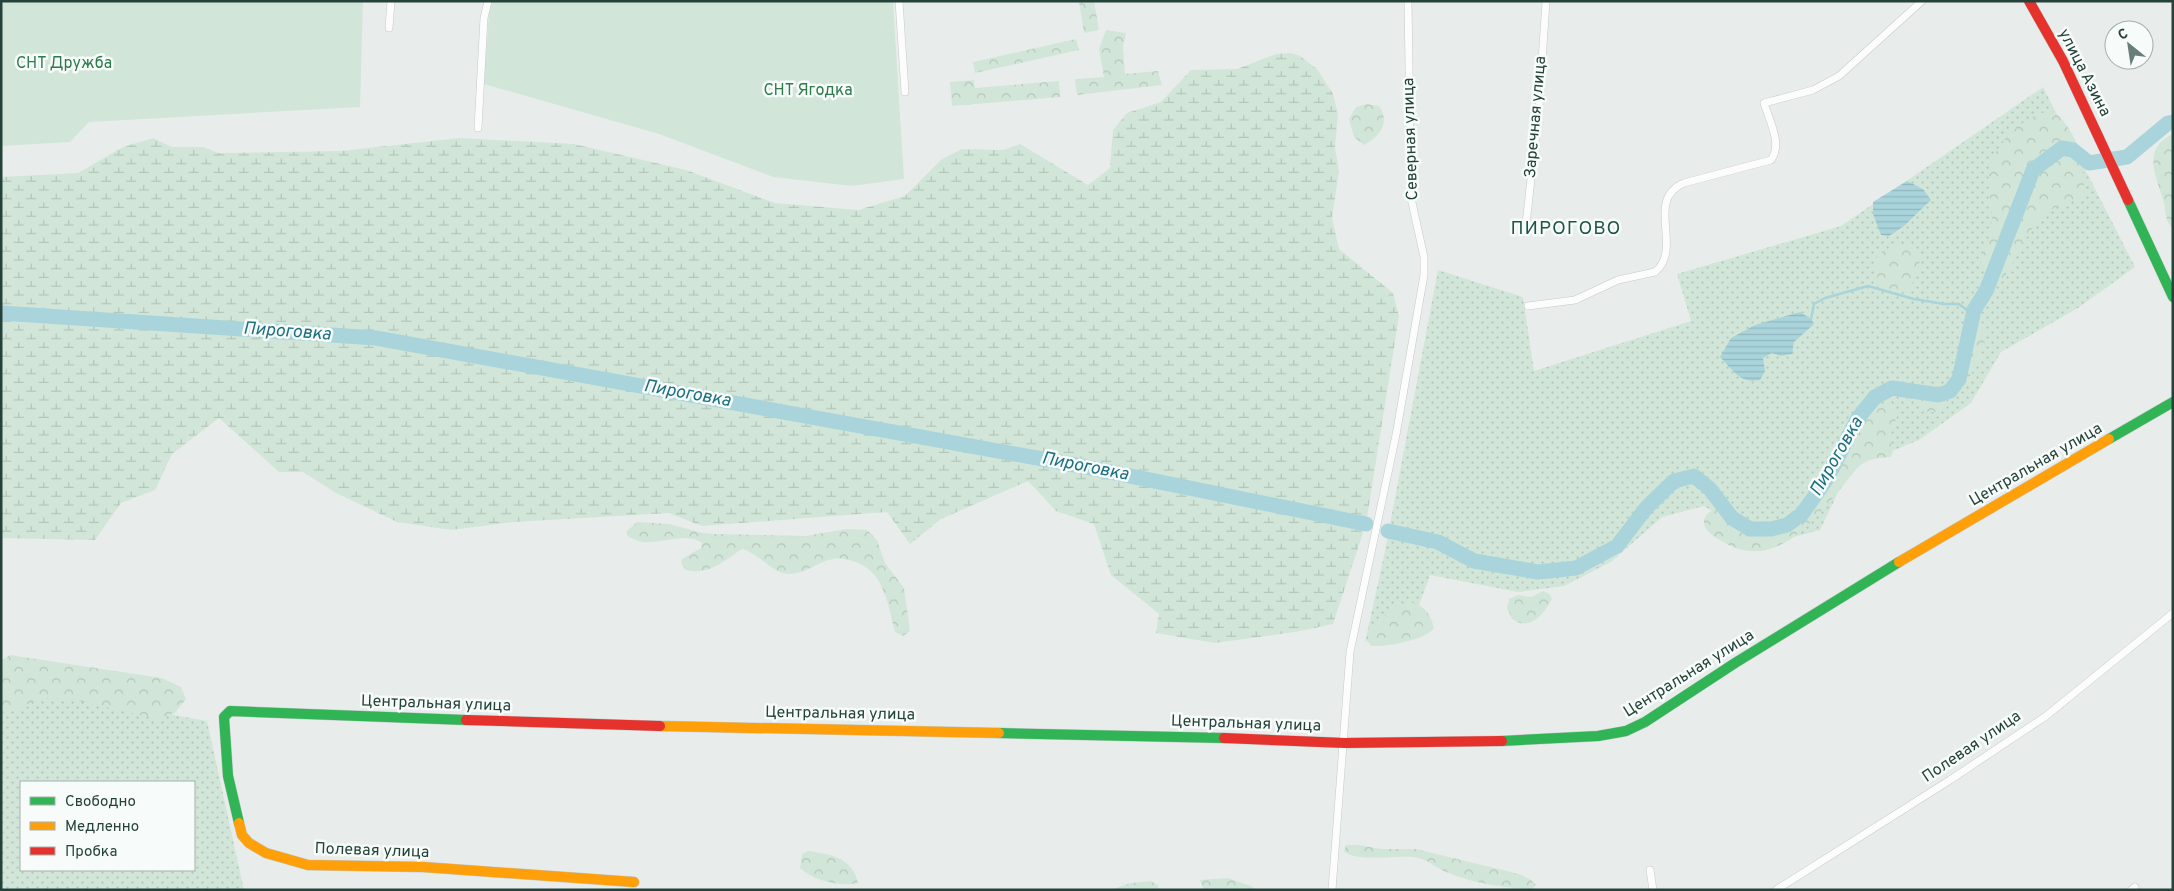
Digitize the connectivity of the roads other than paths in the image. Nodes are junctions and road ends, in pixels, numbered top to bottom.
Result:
1 (391, 1) edge
2 (488, 1) edge
3 (899, 1) edge
4 (1408, 1) edge
5 (1546, 1) edge
6 (1922, 1) edge
7 (2029, 1) edge
8 (389, 28) dead end
9 (905, 92) dead end
10 (478, 128) dead end
11 (1525, 233) dead end
12 (2173, 297) edge
13 (1528, 306) dead end
14 (2173, 402) edge
15 (2173, 613) edge
16 (226, 714) joint
17 (1345, 743) junction
18 (1650, 870) dead end
19 (634, 882) dead end
20 (1332, 890) edge
21 (1653, 890) edge
22 (1776, 890) edge

1 - 8 street
2 - 10 street
3 - 9 street
4 - 17 street, Северная улица
5 - 11 street, Заречная улица
6 - 13 street
7 - 12 street, улица Азина
14 - 17 street, Центральная улица
15 - 22 street, Полевая улица
16 - 17 street, Центральная улица
16 - 19 street, Полевая улица
17 - 20 street, Северная улица
18 - 21 street

